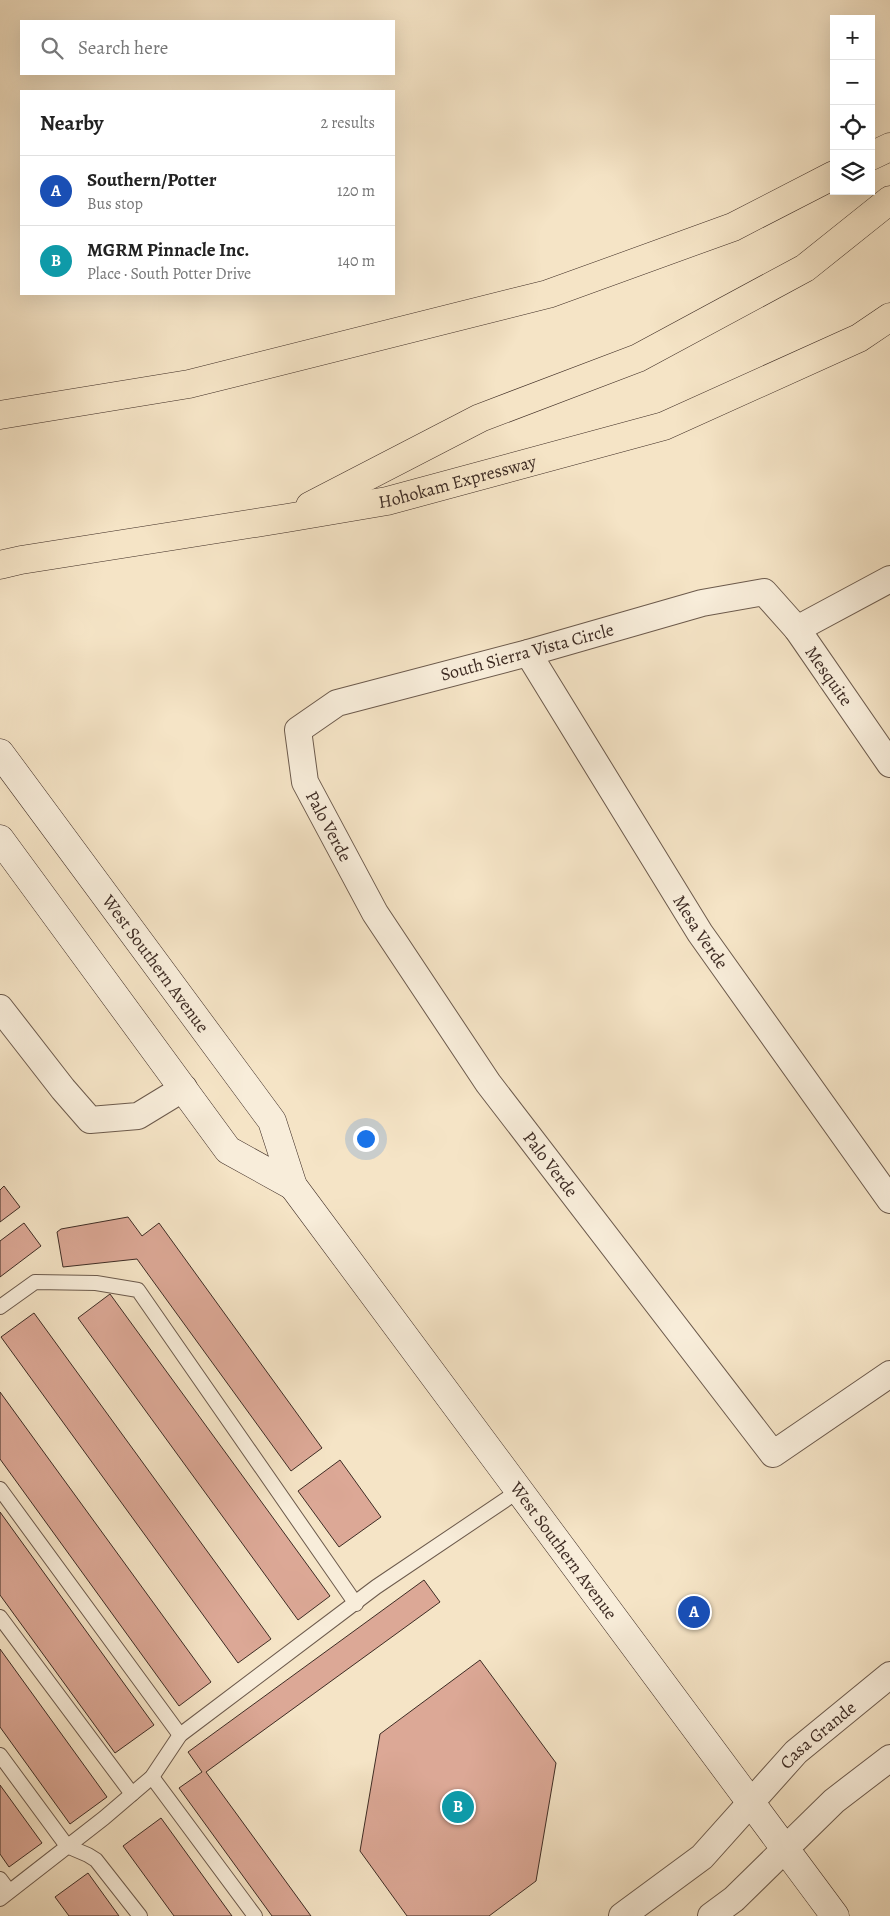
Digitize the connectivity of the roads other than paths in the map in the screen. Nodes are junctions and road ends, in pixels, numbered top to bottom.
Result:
1 (890, 147) edge
2 (875, 154) edge
3 (830, 177) edge
4 (890, 200) edge
5 (890, 317) edge
6 (0, 415) edge
7 (287, 518) junction
8 (11, 562) edge
9 (890, 579) edge
10 (764, 592) joint
11 (797, 630) junction
12 (528, 653) junction
13 (298, 730) joint
14 (0, 753) edge
15 (890, 764) edge
16 (0, 839) edge
17 (0, 1008) edge
18 (184, 1088) junction
19 (293, 1186) junction
20 (890, 1200) edge
21 (0, 1306) edge
22 (890, 1374) edge
23 (0, 1489) edge
24 (520, 1490) junction
25 (356, 1604) junction
26 (0, 1617) edge
27 (890, 1675) edge
28 (180, 1735) junction
29 (0, 1756) edge
30 (890, 1758) edge
31 (152, 1776) junction
32 (132, 1794) junction
33 (752, 1802) junction
34 (67, 1846) junction
35 (786, 1848) junction
36 (0, 1879) edge
37 (5, 1895) edge
38 (140, 1916) edge
39 (254, 1916) edge
40 (622, 1916) edge
41 (711, 1916) edge
42 (835, 1916) edge

1 - 2 highway
3 - 6 highway
4 - 7 highway
5 - 7 highway, Hohokam Expressway
7 - 8 highway, Hohokam Expressway
9 - 11 street
10 - 11 street, Mesquite
10 - 12 street, South Sierra Vista Circle
11 - 15 street, Mesquite
12 - 13 street, South Sierra Vista Circle
12 - 20 street, Mesa Verde
13 - 22 street, Palo Verde
14 - 19 main road, West Southern Avenue
16 - 18 main road, West Southern Avenue
17 - 18 street
18 - 19 main road, West Southern Avenue
19 - 24 main road, West Southern Avenue
21 - 25 lane
23 - 28 lane
24 - 25 lane
24 - 33 main road, West Southern Avenue
25 - 28 lane
26 - 32 lane
27 - 33 street, Casa Grande
28 - 31 lane
29 - 34 lane
30 - 35 street
31 - 32 lane
31 - 39 lane
32 - 34 lane
33 - 35 main road, West Southern Avenue
33 - 40 street, Casa Grande
34 - 37 lane
34 - 38 lane
35 - 41 street
35 - 42 main road, West Southern Avenue
36 - 37 lane

